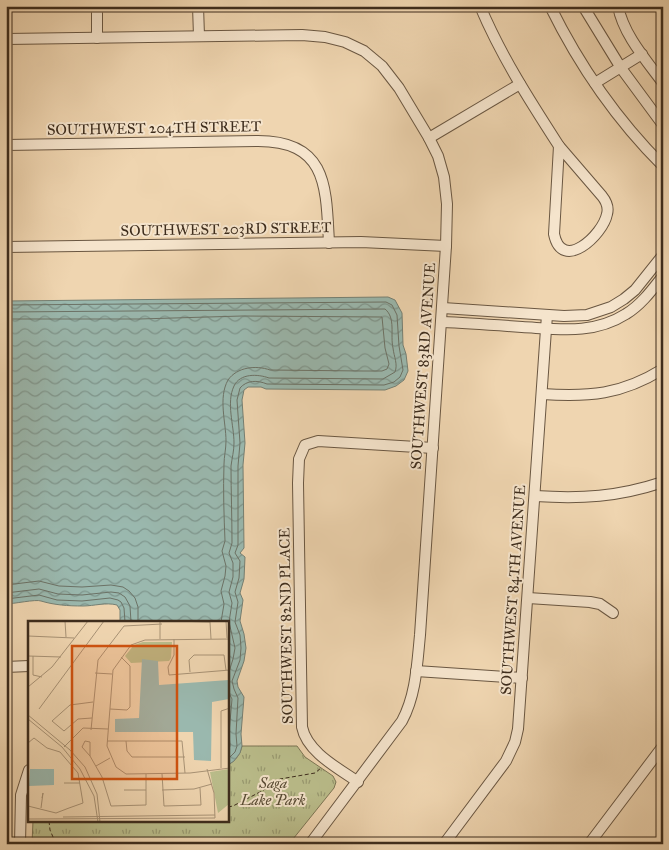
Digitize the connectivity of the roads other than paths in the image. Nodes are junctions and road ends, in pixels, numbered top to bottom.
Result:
1 (96, 6) edge
2 (198, 6) edge
3 (480, 6) edge
4 (550, 6) edge
5 (583, 6) edge
6 (618, 6) edge
7 (199, 36) junction
8 (97, 38) junction
9 (6, 39) edge
10 (642, 54) junction
11 (621, 68) junction
12 (595, 83) junction
13 (663, 83) edge
14 (520, 84) junction
15 (663, 125) edge
16 (428, 138) junction
17 (6, 145) edge
18 (559, 146) junction
19 (663, 166) edge
20 (329, 243) junction
21 (446, 246) junction
22 (6, 247) edge
23 (663, 255) edge
24 (663, 276) edge
25 (443, 308) junction
26 (547, 316) junction
27 (442, 322) junction
28 (546, 328) junction
29 (663, 369) edge
30 (542, 394) junction
31 (433, 448) junction
32 (663, 482) edge
33 (535, 496) junction
34 (528, 598) junction
35 (613, 613) dead end
36 (28, 666) edge
37 (6, 667) edge
38 (416, 671) junction
39 (522, 678) junction
40 (663, 746) edge
41 (28, 773) edge
42 (358, 782) junction
43 (20, 844) edge
44 (310, 844) edge
45 (444, 844) edge
46 (589, 844) edge

1 - 8 street
2 - 7 street
3 - 14 street
4 - 12 street
5 - 11 street
6 - 10 street
7 - 8 street, SOUTHWEST 83RD AVENUE
7 - 16 street, SOUTHWEST 83RD AVENUE
8 - 9 street, SOUTHWEST 83RD AVENUE
10 - 11 street
10 - 13 street
11 - 12 street
11 - 15 street
12 - 19 street
14 - 16 street
14 - 18 street
16 - 21 street, SOUTHWEST 83RD AVENUE
17 - 20 street, SOUTHWEST 204TH STREET
18 - 18 street
20 - 21 street, SOUTHWEST 203RD STREET
20 - 22 street, SOUTHWEST 203RD STREET
21 - 25 street, SOUTHWEST 83RD AVENUE
23 - 26 street
24 - 28 street
25 - 26 street
25 - 27 street, SOUTHWEST 83RD AVENUE
26 - 28 street, SOUTHWEST 84TH AVENUE
27 - 28 street
27 - 31 street, SOUTHWEST 83RD AVENUE
28 - 30 street, SOUTHWEST 84TH AVENUE
29 - 30 street
30 - 33 street, SOUTHWEST 84TH AVENUE
31 - 38 street, SOUTHWEST 83RD AVENUE
31 - 42 street, SOUTHWEST 82ND PLACE
32 - 33 street
33 - 34 street, SOUTHWEST 84TH AVENUE
34 - 35 street
34 - 39 street, SOUTHWEST 84TH AVENUE
36 - 37 street
38 - 39 street
38 - 42 street, SOUTHWEST 83RD AVENUE
39 - 45 street, SOUTHWEST 84TH AVENUE
40 - 46 street
41 - 43 street
42 - 44 street, SOUTHWEST 83RD AVENUE

